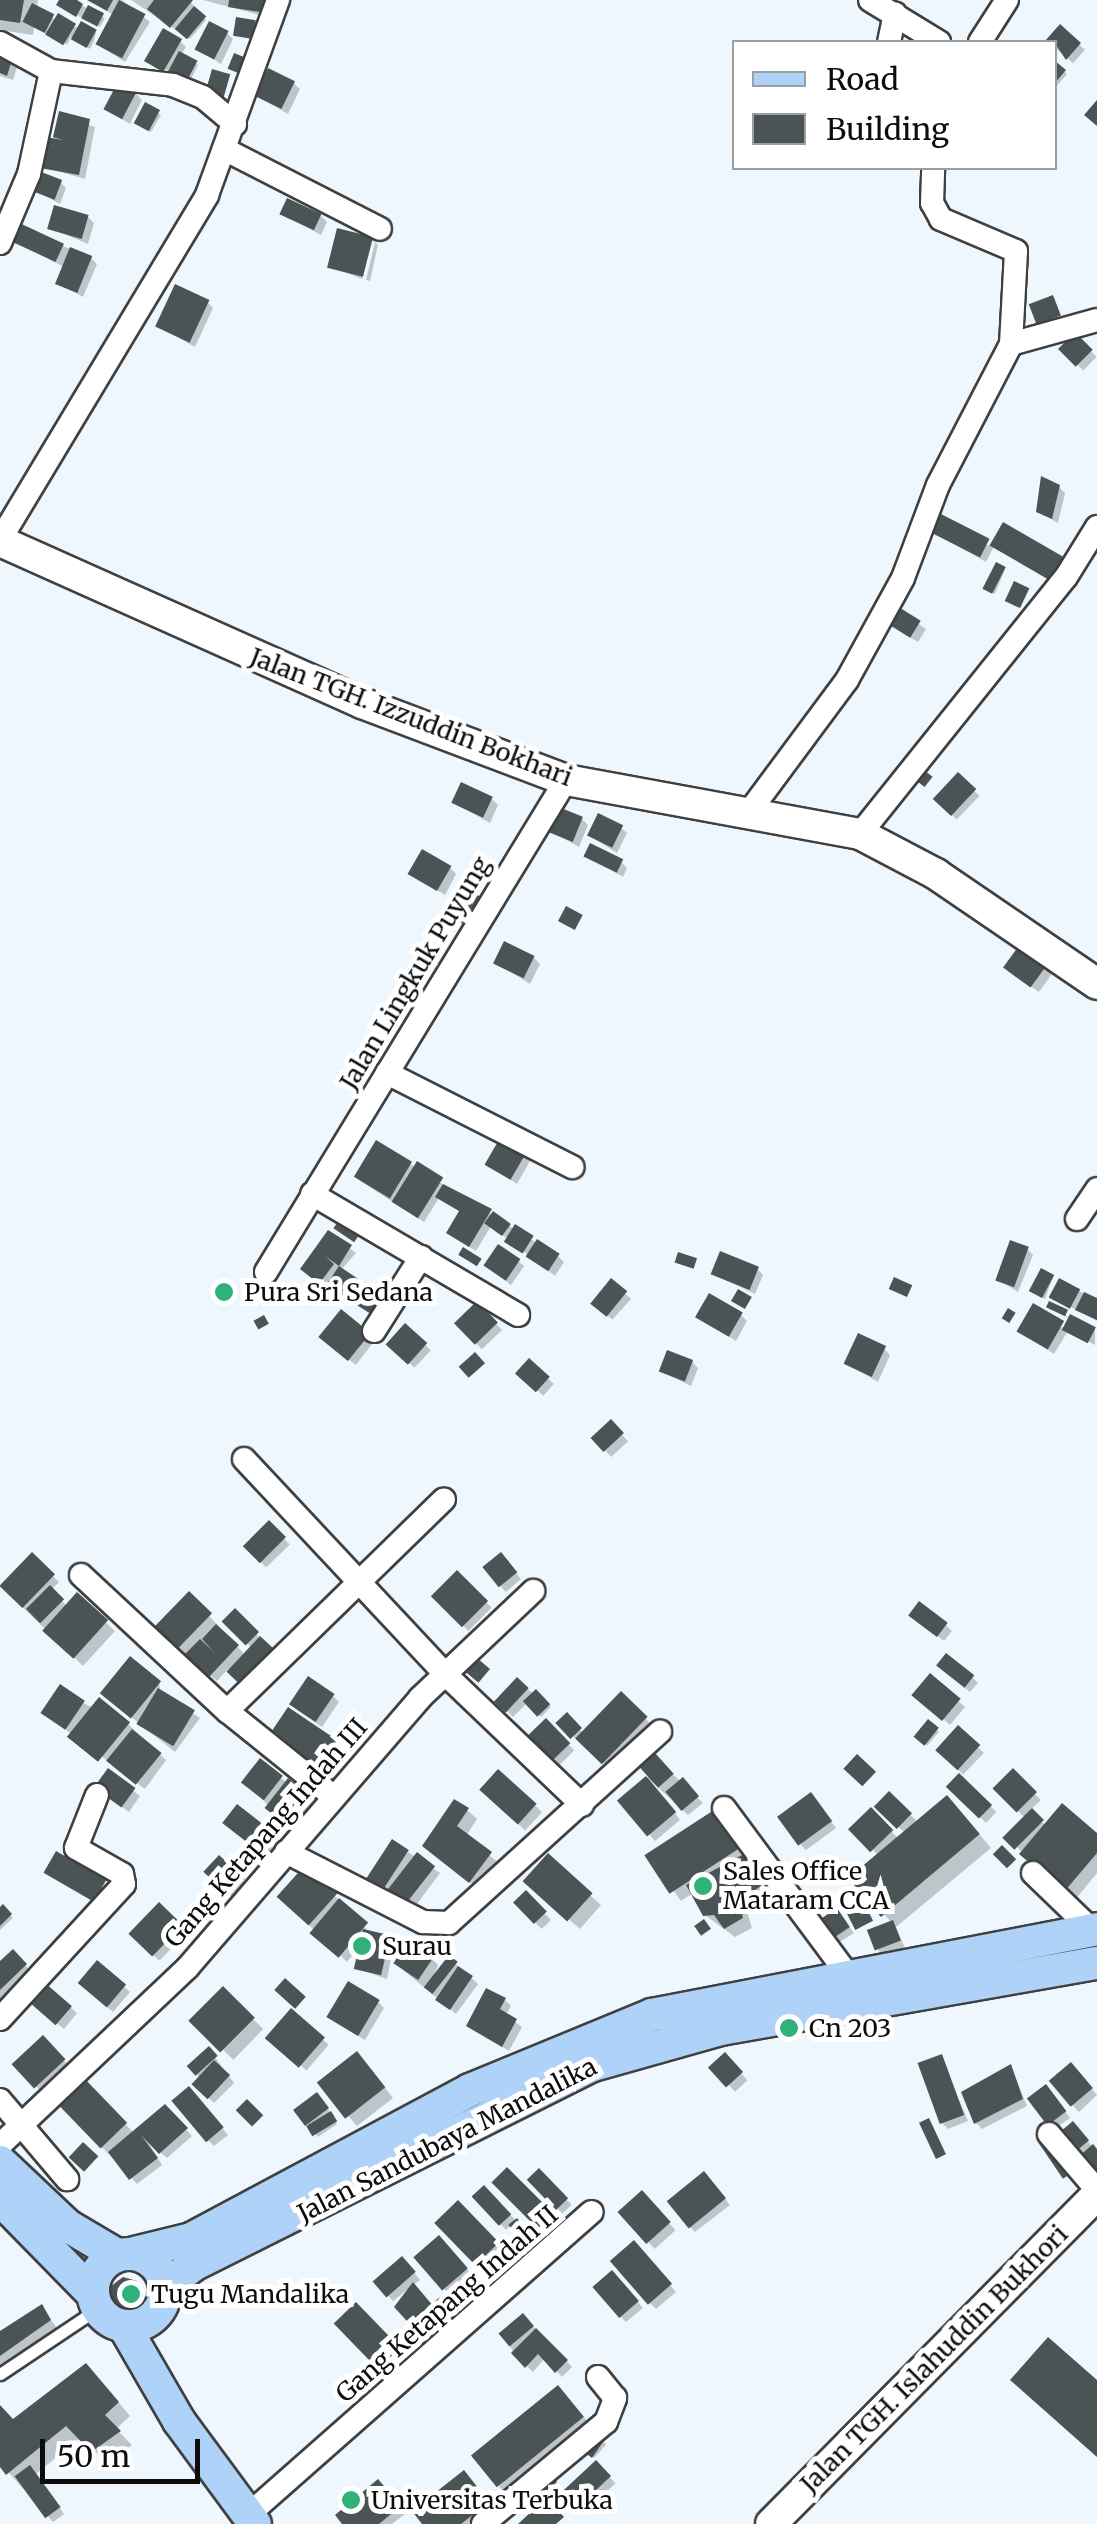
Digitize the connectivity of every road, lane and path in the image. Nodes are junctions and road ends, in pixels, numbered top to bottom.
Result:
1 (278, 0) edge
2 (870, 0) edge
3 (1008, 0) edge
4 (895, 14) junction
5 (889, 40) edge
6 (935, 40) edge
7 (981, 40) edge
8 (0, 42) edge
9 (51, 71) junction
10 (234, 124) junction
11 (224, 149) junction
12 (933, 170) edge
13 (380, 229) dead end
14 (0, 243) edge
15 (1097, 320) edge
16 (1011, 344) junction
17 (0, 541) edge
18 (1093, 544) edge
19 (566, 780) junction
20 (746, 816) junction
21 (860, 834) junction
22 (1097, 984) edge
23 (386, 1073) junction
24 (572, 1167) dead end
25 (1097, 1189) edge
26 (312, 1194) junction
27 (1077, 1219) dead end
28 (421, 1256) junction
29 (266, 1272) dead end
30 (518, 1315) dead end
31 (374, 1332) dead end
32 (244, 1459) dead end
33 (444, 1499) dead end
34 (82, 1575) dead end
35 (357, 1584) junction
36 (533, 1591) dead end
37 (444, 1673) junction
38 (228, 1711) junction
39 (660, 1732) dead end
40 (96, 1795) dead end
41 (334, 1797) junction
42 (582, 1805) junction
43 (724, 1808) dead end
44 (286, 1852) junction
45 (1033, 1872) dead end
46 (1095, 1929) edge
47 (1097, 1964) edge
48 (860, 1992) junction
49 (0, 2019) edge
50 (0, 2100) edge
51 (20, 2125) junction
52 (1049, 2134) dead end
53 (0, 2146) edge
54 (0, 2162) edge
55 (67, 2179) dead end
56 (1097, 2192) edge
57 (0, 2199) edge
58 (592, 2212) dead end
59 (126, 2254) junction
60 (166, 2287) junction
61 (104, 2310) junction
62 (0, 2374) edge
63 (598, 2377) dead end
64 (251, 2519) edge
65 (483, 2524) edge
66 (771, 2524) edge

1 - 10 street
2 - 4 street
3 - 7 street
4 - 5 street
4 - 6 street
8 - 9 street
9 - 10 street
9 - 14 street
10 - 11 street
11 - 13 street
11 - 17 street
12 - 16 street
15 - 16 street
16 - 20 street
17 - 19 street, Jalan TGH. Izzuddin Bokhari
18 - 21 street
19 - 20 street, Jalan TGH. Izzuddin Bokhari
19 - 23 street, Jalan Lingkuk Puyung
20 - 21 street, Jalan TGH. Izzuddin Bokhari
21 - 22 street, Jalan TGH. Izzuddin Bokhari
23 - 24 street
23 - 26 street, Jalan Lingkuk Puyung
25 - 27 street
26 - 28 street
26 - 29 street, Jalan Lingkuk Puyung
28 - 30 street
28 - 31 street
32 - 35 street
33 - 35 street
34 - 38 street
35 - 37 street
35 - 38 street
36 - 37 street, Gang Ketapang Indah III
37 - 41 street, Gang Ketapang Indah III
37 - 42 street
38 - 41 street
39 - 42 street
40 - 49 street
41 - 44 street, Gang Ketapang Indah III
42 - 44 street
43 - 48 street
44 - 51 street, Gang Ketapang Indah III
45 - 46 street
46 - 48 main road
47 - 48 main road, Jalan Sandubaya Mandalika
48 - 59 main road
48 - 60 main road, Jalan Sandubaya Mandalika
50 - 51 street
51 - 53 street, Gang Ketapang Indah III
51 - 55 street
52 - 56 street
54 - 59 main road
56 - 66 street, Jalan TGH. Islahuddin Bukhori
57 - 61 main road
58 - 64 street, Gang Ketapang Indah II
59 - 60 main road
59 - 61 main road
60 - 61 main road
61 - 62 lane
61 - 64 main road
63 - 65 street

